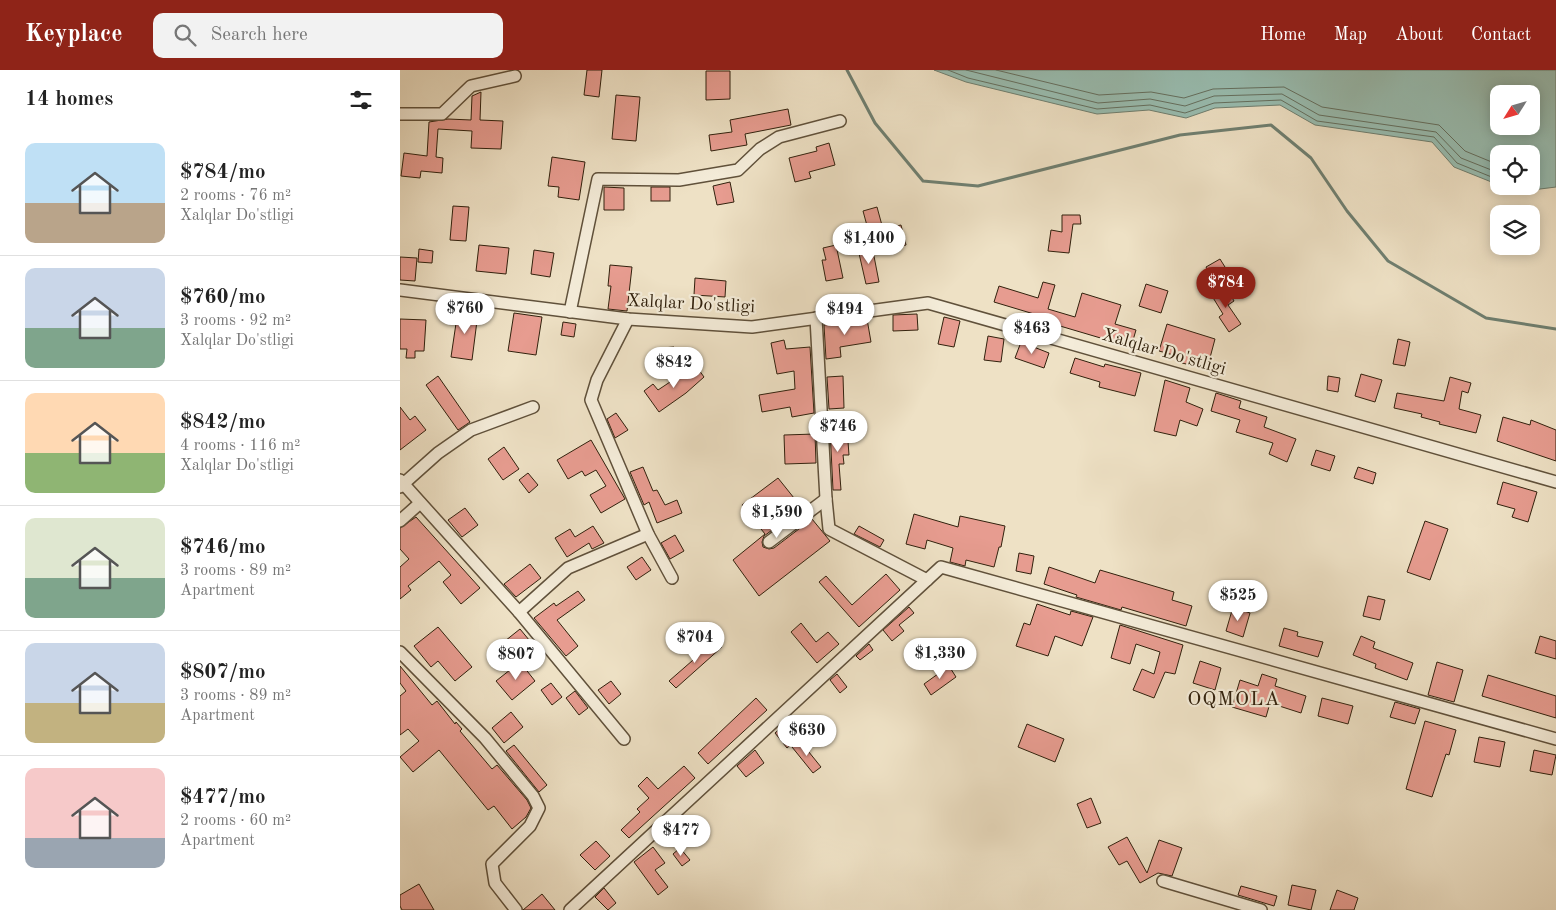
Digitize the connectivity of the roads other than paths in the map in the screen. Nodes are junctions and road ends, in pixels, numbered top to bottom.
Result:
1 (515, 76) dead end
2 (400, 114) edge
3 (840, 121) dead end
4 (400, 290) edge
5 (570, 312) junction
6 (816, 318) junction
7 (628, 319) junction
8 (533, 406) dead end
9 (1556, 482) edge
10 (401, 484) edge
11 (826, 499) junction
12 (420, 503) junction
13 (400, 521) edge
14 (648, 534) junction
15 (769, 542) dead end
16 (672, 578) dead end
17 (927, 580) junction
18 (519, 612) junction
19 (400, 652) edge
20 (624, 739) dead end
21 (1556, 739) edge
22 (1163, 881) dead end
23 (516, 910) edge
24 (570, 910) edge
25 (1261, 910) edge

1 - 2 street
3 - 5 street
4 - 5 street, Xalqlar Do'stligi
5 - 7 street, Xalqlar Do'stligi
6 - 7 street, Xalqlar Do'stligi
6 - 9 street, Xalqlar Do'stligi
6 - 11 street
7 - 14 street
8 - 10 street
10 - 12 street
11 - 15 street
11 - 17 street
12 - 13 street
12 - 18 street
14 - 16 street
14 - 18 street
17 - 21 street
17 - 24 street
18 - 20 street
19 - 23 street
22 - 25 street

